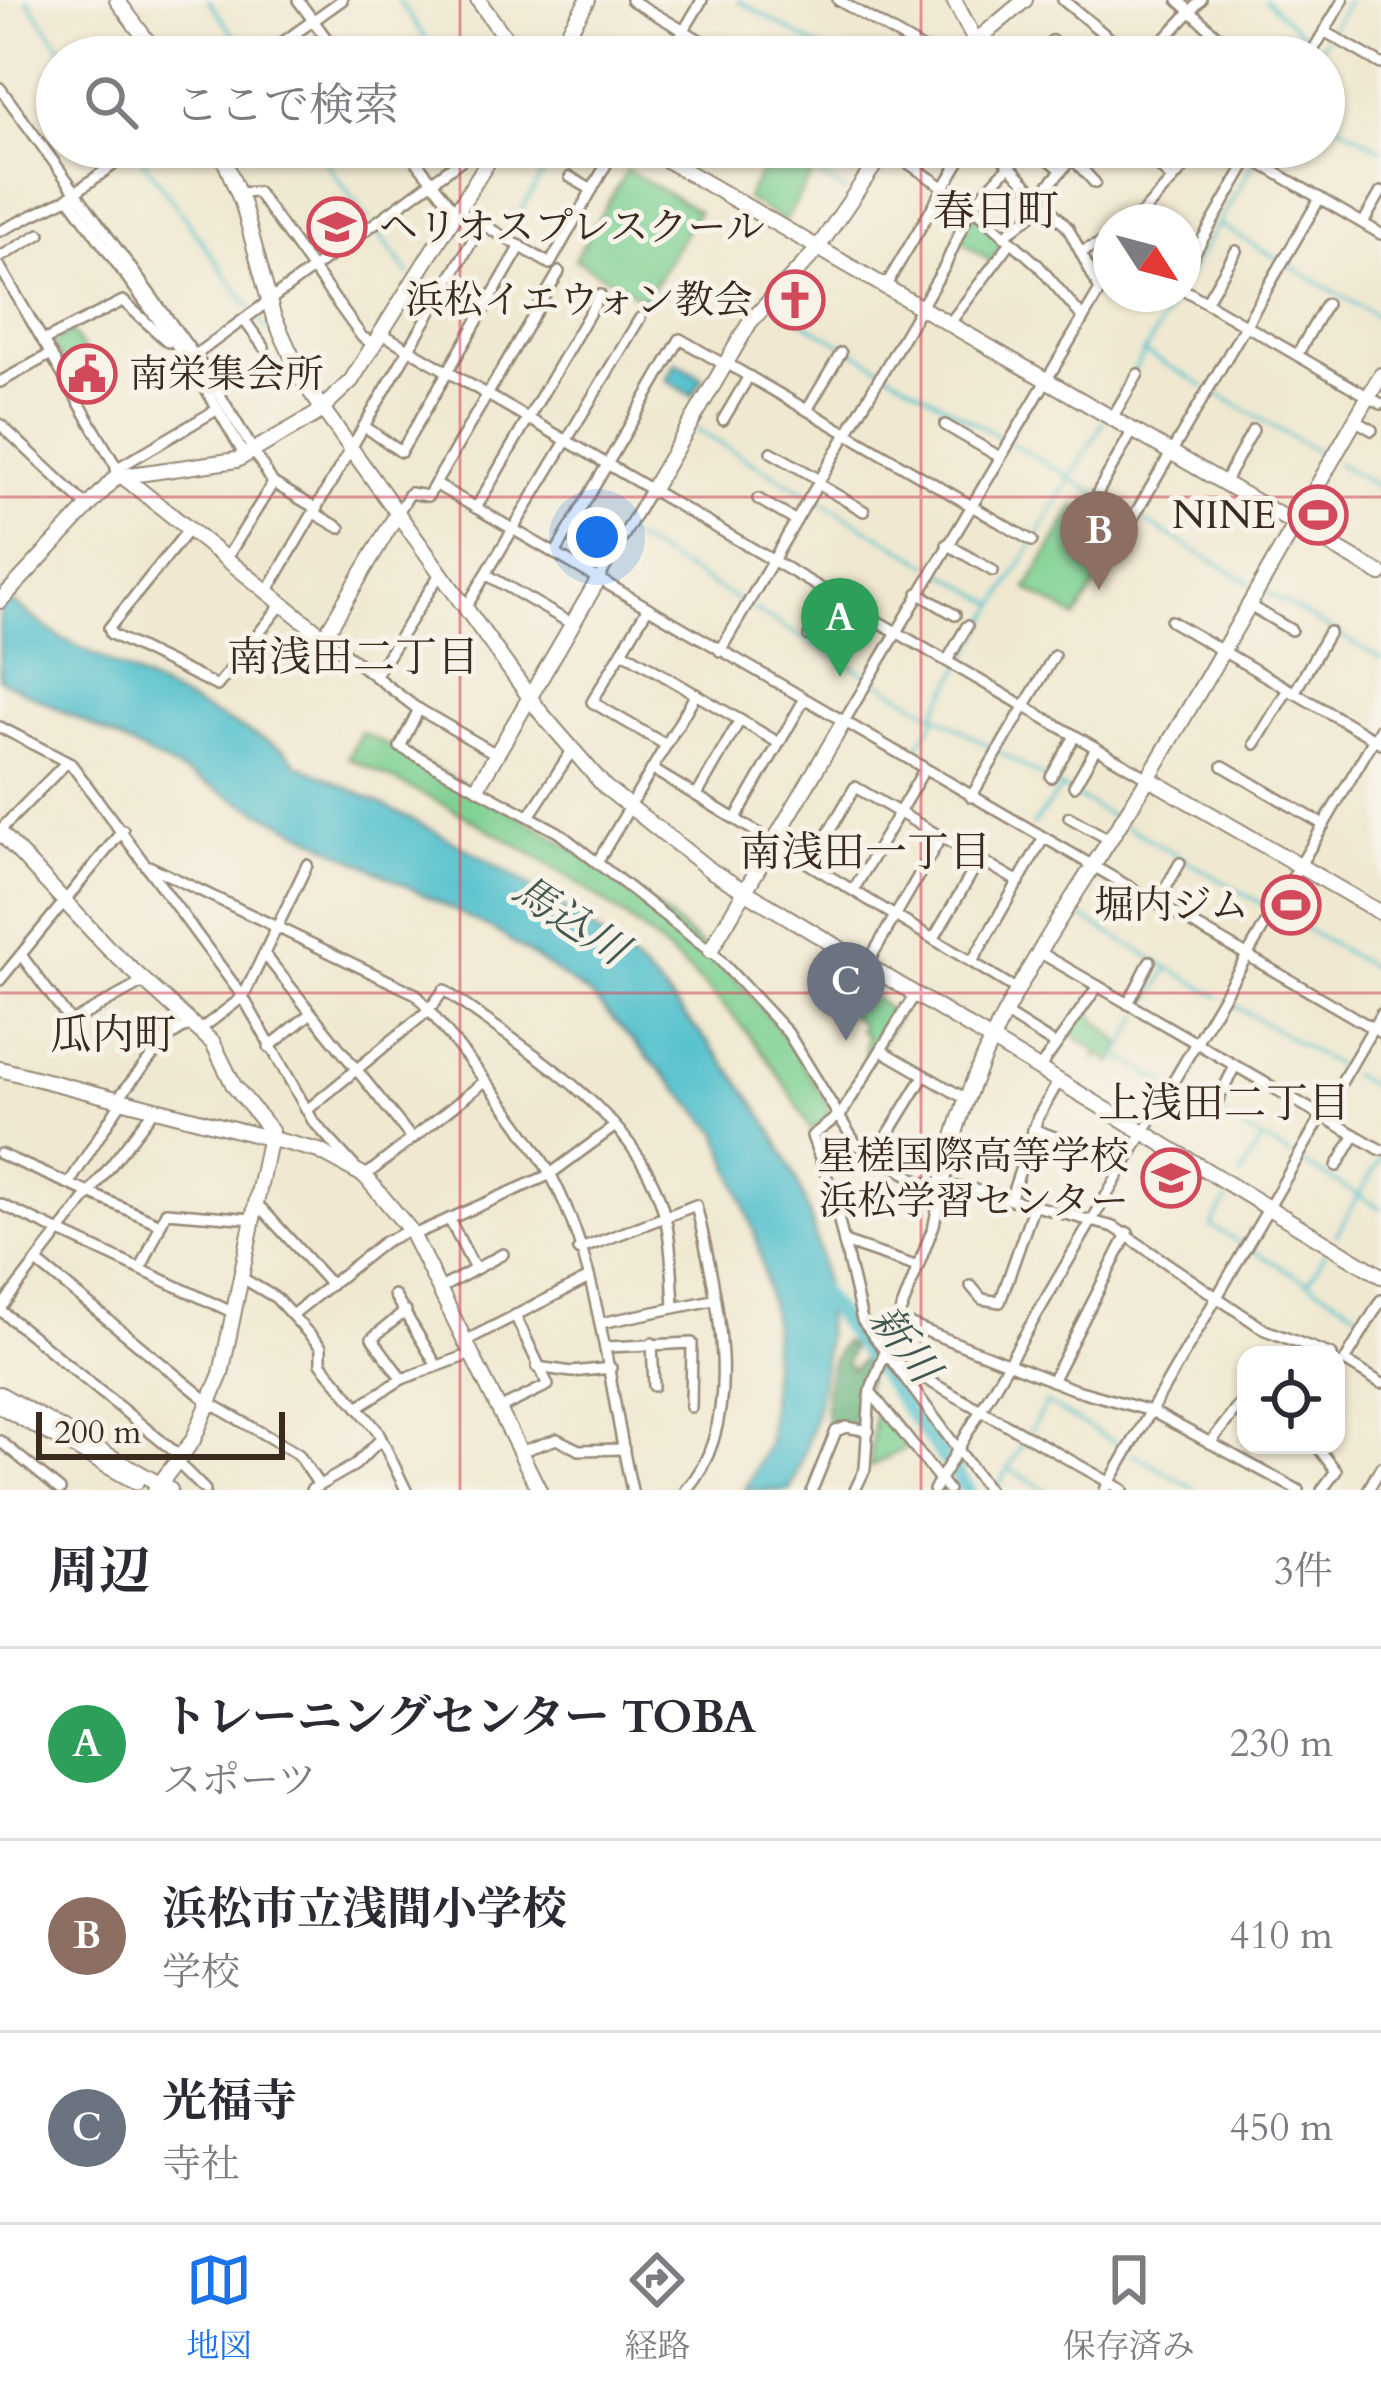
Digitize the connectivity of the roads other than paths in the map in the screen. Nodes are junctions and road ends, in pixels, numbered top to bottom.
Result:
1 (117, 0) edge
2 (298, 0) edge
3 (342, 0) edge
4 (478, 0) edge
5 (588, 0) edge
6 (631, 0) edge
7 (702, 0) edge
8 (838, 0) edge
9 (954, 0) edge
10 (1025, 0) edge
11 (1063, 0) edge
12 (1178, 0) edge
13 (1201, 0) edge
14 (1341, 0) edge
15 (1190, 11) junction
16 (313, 20) junction
17 (684, 31) junction
18 (1327, 33) junction
19 (144, 36) edge
20 (291, 36) edge
21 (325, 36) edge
22 (504, 36) edge
23 (566, 36) edge
24 (681, 36) edge
25 (693, 36) edge
26 (900, 36) edge
27 (973, 36) edge
28 (993, 36) edge
29 (1105, 36) edge
30 (1167, 36) edge
31 (1217, 36) edge
32 (1325, 36) edge
33 (1332, 36) edge
34 (1345, 43) edge
35 (1381, 64) edge
36 (0, 88) edge
37 (36, 142) edge
38 (54, 168) edge
39 (109, 168) edge
40 (228, 168) edge
41 (421, 168) edge
42 (450, 168) edge
43 (484, 168) edge
44 (604, 168) edge
45 (679, 168) edge
46 (872, 168) edge
47 (919, 168) edge
48 (955, 168) edge
49 (1007, 168) edge
50 (1011, 168) edge
51 (1059, 168) edge
52 (1081, 168) edge
53 (1160, 168) edge
54 (1184, 168) edge
55 (1247, 168) edge
56 (1273, 168) edge
57 (1062, 170) joint
58 (570, 177) dead end
59 (1173, 180) junction
60 (431, 182) junction
61 (1095, 183) dead end
62 (945, 185) junction
63 (592, 190) junction
64 (1381, 192) edge
65 (238, 193) junction
66 (72, 195) junction
67 (1319, 198) junction
68 (1043, 200) junction
69 (1151, 204) edge
70 (973, 207) junction
71 (457, 211) junction
72 (1363, 223) junction
73 (482, 224) junction
74 (0, 231) edge
75 (40, 234) dead end
76 (1381, 234) edge
77 (1007, 239) junction
78 (1201, 243) edge
79 (521, 247) junction
80 (1093, 247) edge
81 (818, 248) junction
82 (1083, 251) junction
83 (1236, 251) dead end
84 (0, 257) edge
85 (0, 267) edge
86 (1093, 268) edge
87 (313, 269) junction
88 (559, 272) dead end
89 (885, 287) junction
90 (600, 295) dead end
91 (1201, 299) edge
92 (269, 301) junction
93 (1206, 302) junction
94 (1093, 306) edge
95 (920, 308) junction
96 (1326, 310) dead end
97 (640, 318) dead end
98 (1083, 318) junction
99 (244, 320) junction
100 (949, 325) junction
101 (1246, 325) junction
102 (378, 338) junction
103 (43, 341) junction
104 (176, 345) junction
105 (264, 347) dead end
106 (409, 349) junction
107 (841, 353) dead end
108 (51, 354) junction
109 (1297, 355) junction
110 (191, 358) junction
111 (725, 364) junction
112 (448, 372) junction
113 (1138, 374) dead end
114 (1381, 375) edge
115 (749, 376) junction
116 (1043, 380) junction
117 (0, 382) edge
118 (487, 395) junction
119 (1375, 400) edge
120 (218, 409) junction
121 (322, 410) junction
122 (807, 410) junction
123 (1109, 416) junction
124 (528, 419) junction
125 (723, 420) dead end
126 (1355, 420) junction
127 (0, 424) edge
128 (945, 424) dead end
129 (364, 426) junction
130 (1133, 430) junction
131 (1372, 430) dead end
132 (847, 434) junction
133 (1253, 436) dead end
134 (568, 442) junction
135 (351, 450) junction
136 (771, 452) dead end
137 (1171, 453) junction
138 (249, 454) junction
139 (998, 456) junction
140 (607, 465) junction
141 (119, 472) junction
142 (819, 482) junction
143 (273, 483) junction
144 (435, 484) junction
145 (1225, 484) junction
146 (651, 490) junction
147 (1097, 492) dead end
148 (758, 499) dead end
149 (970, 505) junction
150 (88, 507) junction
151 (476, 508) junction
152 (316, 511) junction
153 (864, 511) dead end
154 (397, 514) junction
155 (1133, 518) dead end
156 (796, 521) junction
157 (1295, 524) junction
158 (340, 528) dead end
159 (189, 529) junction
160 (515, 531) junction
161 (1032, 541) dead end
162 (947, 544) junction
163 (555, 554) junction
164 (226, 559) junction
165 (773, 560) junction
166 (993, 571) dead end
167 (440, 574) junction
168 (1381, 574) edge
169 (489, 576) junction
170 (598, 580) junction
171 (267, 592) junction
172 (918, 593) junction
173 (832, 595) junction
174 (0, 601) edge
175 (282, 604) junction
176 (1248, 605) junction
177 (465, 609) junction
178 (646, 609) junction
179 (955, 614) dead end
180 (1171, 621) dead end
181 (572, 624) junction
182 (967, 626) dead end
183 (1291, 630) dead end
184 (896, 632) junction
185 (1329, 632) dead end
186 (809, 636) dead end
187 (324, 637) junction
188 (1222, 650) junction
189 (622, 651) junction
190 (720, 651) junction
191 (1054, 656) dead end
192 (956, 666) junction
193 (375, 676) junction
194 (1291, 690) junction
195 (695, 694) junction
196 (529, 697) junction
197 (804, 700) junction
198 (1024, 706) junction
199 (419, 709) junction
200 (740, 720) junction
201 (843, 723) junction
202 (0, 727) edge
203 (1381, 727) edge
204 (1076, 736) junction
205 (1377, 741) edge
206 (779, 743) junction
207 (1255, 744) dead end
208 (666, 745) junction
209 (1096, 748) junction
210 (572, 752) junction
211 (496, 754) junction
212 (65, 764) junction
213 (1223, 766) dead end
214 (652, 769) junction
215 (924, 770) junction
216 (1052, 777) dead end
217 (1148, 778) junction
218 (478, 786) junction
219 (1073, 786) dead end
220 (697, 795) junction
221 (971, 797) junction
222 (628, 809) junction
223 (899, 812) junction
224 (530, 815) junction
225 (1069, 817) dead end
226 (736, 818) junction
227 (1324, 825) junction
228 (123, 830) junction
229 (0, 831) edge
230 (941, 837) junction
231 (1043, 839) junction
232 (1110, 840) junction
233 (775, 841) junction
234 (980, 859) junction
235 (598, 860) junction
236 (1180, 862) dead end
237 (811, 863) junction
238 (307, 865) dead end
239 (149, 866) junction
240 (1300, 866) junction
241 (1093, 867) junction
242 (1018, 882) junction
243 (1129, 887) junction
244 (854, 889) junction
245 (745, 892) junction
246 (65, 901) junction
247 (1157, 903) junction
248 (1381, 913) edge
249 (1114, 914) dead end
250 (896, 915) junction
251 (278, 927) junction
252 (934, 938) junction
253 (710, 950) junction
254 (1039, 952) junction
255 (21, 955) junction
256 (265, 955) junction
257 (1248, 956) junction
258 (1150, 961) dead end
259 (972, 962) junction
260 (866, 966) junction
261 (0, 980) edge
262 (146, 980) junction
263 (1098, 986) junction
264 (1016, 989) junction
265 (914, 996) junction
266 (243, 997) junction
267 (1128, 1004) junction
268 (428, 1010) junction
269 (311, 1013) junction
270 (1004, 1013) junction
271 (1381, 1014) edge
272 (197, 1026) junction
273 (1377, 1030) edge
274 (990, 1042) junction
275 (1197, 1043) junction
276 (1054, 1044) junction
277 (268, 1047) junction
278 (881, 1050) junction
279 (1235, 1066) junction
280 (0, 1069) edge
281 (356, 1069) junction
282 (1037, 1071) junction
283 (924, 1076) junction
284 (484, 1082) junction
285 (1058, 1084) junction
286 (966, 1100) junction
287 (119, 1101) junction
288 (1217, 1102) dead end
289 (307, 1110) junction
290 (152, 1111) junction
291 (1322, 1116) junction
292 (838, 1117) junction
293 (614, 1127) junction
294 (1034, 1130) junction
295 (1355, 1135) junction
296 (1144, 1136) junction
297 (412, 1139) junction
298 (272, 1140) junction
299 (1381, 1150) edge
300 (0, 1154) edge
301 (875, 1156) junction
302 (1066, 1156) dead end
303 (1188, 1162) junction
304 (1337, 1166) dead end
305 (361, 1173) junction
306 (549, 1174) junction
307 (70, 1182) junction
308 (942, 1186) junction
309 (1172, 1189) dead end
310 (92, 1192) junction
311 (1010, 1200) junction
312 (0, 1204) edge
313 (1034, 1205) junction
314 (1268, 1208) junction
315 (255, 1214) junction
316 (664, 1214) junction
317 (449, 1219) junction
318 (1094, 1220) junction
319 (158, 1223) junction
320 (62, 1232) junction
321 (411, 1233) junction
322 (1128, 1233) junction
323 (844, 1242) junction
324 (578, 1250) junction
325 (503, 1254) dead end
326 (38, 1262) junction
327 (918, 1267) junction
328 (140, 1269) junction
329 (475, 1269) junction
330 (1381, 1276) edge
331 (244, 1279) junction
332 (587, 1279) junction
333 (332, 1285) junction
334 (971, 1286) dead end
335 (439, 1289) junction
336 (394, 1294) dead end
337 (1216, 1299) junction
338 (713, 1300) junction
339 (1381, 1300) edge
340 (674, 1306) junction
341 (0, 1309) edge
342 (406, 1311) junction
343 (237, 1315) junction
344 (292, 1315) junction
345 (515, 1315) junction
346 (898, 1320) junction
347 (601, 1322) junction
348 (652, 1342) junction
349 (1291, 1342) junction
350 (1288, 1346) edge
351 (1303, 1346) edge
352 (468, 1347) junction
353 (607, 1347) junction
354 (1345, 1349) edge
355 (886, 1360) junction
356 (1345, 1362) edge
357 (1009, 1365) junction
358 (436, 1366) junction
359 (537, 1367) junction
360 (611, 1367) junction
361 (402, 1379) junction
362 (1052, 1381) junction
363 (1381, 1383) edge
364 (654, 1385) dead end
365 (872, 1388) junction
366 (0, 1394) edge
367 (210, 1402) junction
368 (0, 1406) edge
369 (359, 1406) junction
370 (691, 1407) dead end
371 (1237, 1408) edge
372 (499, 1409) junction
373 (983, 1409) junction
374 (1151, 1411) junction
375 (869, 1432) junction
376 (381, 1439) junction
377 (0, 1441) edge
378 (1210, 1444) junction
379 (624, 1449) junction
380 (519, 1452) junction
381 (956, 1454) junction
382 (1323, 1454) edge
383 (179, 1459) junction
384 (1381, 1467) edge
385 (941, 1485) edge
386 (1274, 1485) edge
387 (1107, 1486) edge
388 (315, 1488) edge
389 (159, 1489) edge
390 (60, 1490) edge
391 (205, 1490) edge
392 (406, 1490) edge
393 (539, 1490) edge
394 (632, 1490) edge
395 (686, 1490) edge
396 (812, 1490) edge
397 (855, 1490) edge
398 (988, 1490) edge
399 (1124, 1490) edge
400 (1298, 1490) edge
401 (1322, 1490) edge
402 (1368, 1490) edge

1 - 19 street
2 - 16 street
3 - 16 street
4 - 22 street
5 - 23 street
6 - 17 street
7 - 17 street
8 - 26 street
9 - 27 street
10 - 28 street
11 - 29 street
12 - 15 street
13 - 15 street
14 - 18 street
15 - 30 street
15 - 31 street
16 - 20 street
16 - 21 street
17 - 24 street
17 - 25 street
18 - 32 street
18 - 33 street
34 - 35 street
36 - 37 street
38 - 66 street
39 - 66 street
40 - 65 street
41 - 60 street
42 - 60 street
43 - 71 street
44 - 63 street
45 - 81 street
46 - 81 street
47 - 62 street
48 - 62 street
49 - 70 street
50 - 68 street
51 - 57 street
52 - 61 street
53 - 59 street
54 - 59 street
55 - 78 street
56 - 67 street
57 - 68 street
58 - 63 street
59 - 69 street
60 - 71 street
60 - 87 street
62 - 70 street
62 - 89 street
63 - 79 street
64 - 72 street
65 - 87 street
65 - 92 street
66 - 74 street
66 - 104 street
66 - 110 street
67 - 72 street
67 - 101 street
68 - 77 street
68 - 82 street
70 - 77 street
70 - 95 street
71 - 73 street
71 - 102 street
72 - 76 street
73 - 79 street
73 - 106 street
75 - 84 street
77 - 98 street
77 - 100 street
79 - 112 street
80 - 82 street
81 - 89 street
81 - 111 street
82 - 86 street
83 - 93 street
85 - 103 street
87 - 92 street
87 - 102 street
88 - 118 street
89 - 95 street
90 - 124 street
91 - 93 street
92 - 99 street
92 - 121 street
93 - 101 street
94 - 98 street
95 - 100 street
95 - 132 street
96 - 109 street
97 - 134 street
98 - 116 street
99 - 105 street
99 - 110 street
100 - 116 street
101 - 109 street
101 - 137 street
102 - 106 street
102 - 121 street
103 - 104 street
103 - 108 street
104 - 110 street
106 - 112 street
106 - 129 street
107 - 122 street
108 - 117 street
108 - 141 street
109 - 119 street
110 - 120 street
110 - 138 street
111 - 115 street
111 - 140 street
111 - 146 street
112 - 118 street
112 - 129 street
113 - 123 street
114 - 119 street
115 - 122 street
115 - 125 street
116 - 123 street
116 - 139 street
118 - 124 street
118 - 144 street
119 - 126 street
120 - 138 street
120 - 141 street
121 - 135 street
121 - 138 street
122 - 132 street
123 - 130 street
124 - 134 street
124 - 151 street
126 - 131 street
126 - 157 street
127 - 150 street
128 - 139 street
129 - 135 street
130 - 137 street
130 - 147 street
132 - 142 street
132 - 149 street
133 - 145 street
134 - 140 street
134 - 160 street
135 - 152 street
135 - 154 street
136 - 142 street
137 - 145 street
137 - 155 street
138 - 141 street
138 - 143 street
139 - 149 street
140 - 146 street
140 - 163 street
141 - 150 street
141 - 159 street
142 - 153 street
142 - 156 street
143 - 152 street
143 - 164 street
144 - 151 street
144 - 154 street
145 - 157 street
146 - 165 street
146 - 170 street
148 - 156 street
149 - 161 street
149 - 162 street
150 - 174 street
151 - 160 street
152 - 158 street
152 - 171 street
154 - 167 street
154 - 187 street
156 - 165 street
157 - 168 street
157 - 176 street
159 - 164 street
159 - 175 street
160 - 163 street
160 - 169 street
162 - 166 street
162 - 172 street
163 - 170 street
164 - 171 street
165 - 173 street
165 - 190 street
167 - 177 street
167 - 193 street
169 - 177 street
169 - 181 street
170 - 178 street
170 - 181 street
171 - 175 street
172 - 179 street
172 - 184 street
173 - 184 street
173 - 186 street
175 - 187 street
176 - 183 street
176 - 188 street
177 - 196 street
178 - 189 street
178 - 190 street
180 - 188 street
181 - 196 street
182 - 192 street
184 - 192 street
184 - 201 street
185 - 194 street
187 - 193 street
188 - 194 street
188 - 217 street
189 - 195 street
189 - 208 street
190 - 197 street
191 - 198 street
192 - 198 street
193 - 199 street
194 - 205 street
194 - 207 street
195 - 200 street
195 - 208 street
196 - 210 street
196 - 211 street
197 - 201 street
197 - 206 street
198 - 204 street
198 - 221 street
199 - 211 street
199 - 218 street
200 - 206 street
200 - 220 street
201 - 215 street
201 - 233 street
202 - 212 street
203 - 205 street
204 - 209 street
204 - 216 street
205 - 227 street
206 - 226 street
208 - 214 street
209 - 217 street
209 - 219 street
210 - 222 street
210 - 224 street
211 - 218 street
212 - 228 street
212 - 229 street
213 - 227 street
214 - 220 street
214 - 222 street
215 - 221 street
215 - 223 street
217 - 232 street
217 - 240 street
218 - 224 street
220 - 226 street
221 - 231 street
222 - 235 street
222 - 245 street
223 - 230 street
223 - 237 street
223 - 244 street
224 - 235 street
225 - 232 street
226 - 233 street
227 - 240 street
228 - 239 street
228 - 246 street
229 - 246 street
230 - 234 street
230 - 250 street
231 - 241 street
231 - 242 street
232 - 241 street
233 - 237 street
233 - 245 street
234 - 242 street
234 - 252 street
235 - 253 street
236 - 247 street
237 - 244 street
238 - 251 street
239 - 251 street
239 - 266 street
240 - 248 street
240 - 257 street
241 - 243 street
241 - 254 street
242 - 259 street
243 - 247 street
243 - 249 street
244 - 250 street
245 - 253 street
245 - 260 street
246 - 255 street
246 - 262 street
247 - 257 street
250 - 252 street
250 - 260 street
251 - 256 street
251 - 268 street
252 - 259 street
253 - 292 street
254 - 263 street
254 - 264 street
255 - 261 street
255 - 262 street
256 - 266 street
256 - 269 street
257 - 273 street
257 - 275 street
258 - 267 street
259 - 264 street
260 - 265 street
262 - 272 street
263 - 267 street
263 - 276 street
264 - 270 street
265 - 274 street
265 - 278 street
266 - 272 street
266 - 277 street
267 - 275 street
268 - 281 street
268 - 284 street
268 - 293 street
269 - 277 street
269 - 281 street
270 - 274 street
270 - 276 street
271 - 273 street
272 - 287 street
272 - 298 street
273 - 291 street
274 - 282 street
274 - 286 street
275 - 279 street
275 - 296 street
276 - 282 street
277 - 289 street
278 - 283 street
278 - 292 street
279 - 288 street
279 - 291 street
280 - 287 street
281 - 289 street
281 - 297 street
282 - 285 street
283 - 286 street
283 - 301 street
284 - 297 street
284 - 306 street
285 - 294 street
285 - 296 street
286 - 308 street
287 - 290 street
287 - 307 street
289 - 305 street
290 - 298 street
290 - 310 street
291 - 295 street
291 - 314 street
292 - 301 street
292 - 323 street
293 - 306 street
293 - 316 street
294 - 302 street
294 - 311 street
295 - 299 street
295 - 304 street
296 - 303 street
296 - 318 street
297 - 305 street
298 - 305 street
298 - 315 street
300 - 307 street
301 - 308 street
303 - 309 street
303 - 314 street
305 - 321 street
306 - 317 street
306 - 324 street
307 - 310 street
308 - 311 street
308 - 327 street
310 - 319 street
310 - 320 street
311 - 313 street
312 - 320 street
313 - 318 street
313 - 334 street
314 - 330 street
314 - 337 street
315 - 319 street
315 - 331 street
315 - 333 street
316 - 324 street
316 - 338 street
316 - 340 street
317 - 321 street
317 - 329 street
318 - 322 street
318 - 357 street
319 - 328 street
320 - 326 street
320 - 328 street
321 - 333 street
321 - 335 street
322 - 337 street
322 - 362 street
323 - 327 street
323 - 355 street
324 - 332 street
325 - 329 street
326 - 341 street
326 - 367 street
327 - 346 street
328 - 343 street
329 - 335 street
331 - 343 street
331 - 344 street
332 - 345 street
332 - 347 street
333 - 344 street
335 - 352 street
336 - 342 street
337 - 349 street
337 - 374 street
338 - 340 street
338 - 395 street
339 - 354 street
340 - 347 street
341 - 383 street
342 - 358 street
342 - 361 street
343 - 367 street
344 - 369 street
345 - 352 street
345 - 359 street
346 - 355 street
346 - 357 street
347 - 353 street
348 - 353 street
348 - 364 street
348 - 370 street
349 - 350 street
349 - 351 street
352 - 358 street
352 - 372 street
353 - 360 street
355 - 365 street
355 - 373 street
355 - 381 street
356 - 363 street
357 - 362 street
357 - 373 street
358 - 361 street
359 - 360 street
359 - 372 street
360 - 379 street
361 - 369 street
362 - 374 street
365 - 375 street
365 - 385 street
366 - 389 street
367 - 383 street
367 - 388 street
368 - 389 street
369 - 376 street
371 - 378 street
372 - 380 street
373 - 381 street
373 - 387 street
374 - 378 street
374 - 387 street
375 - 396 street
375 - 397 street
376 - 388 street
376 - 392 street
377 - 390 street
378 - 386 street
379 - 380 street
379 - 394 street
380 - 393 street
381 - 385 street
381 - 398 street
382 - 401 street
383 - 389 street
383 - 391 street
384 - 402 street
386 - 400 street
387 - 399 street

